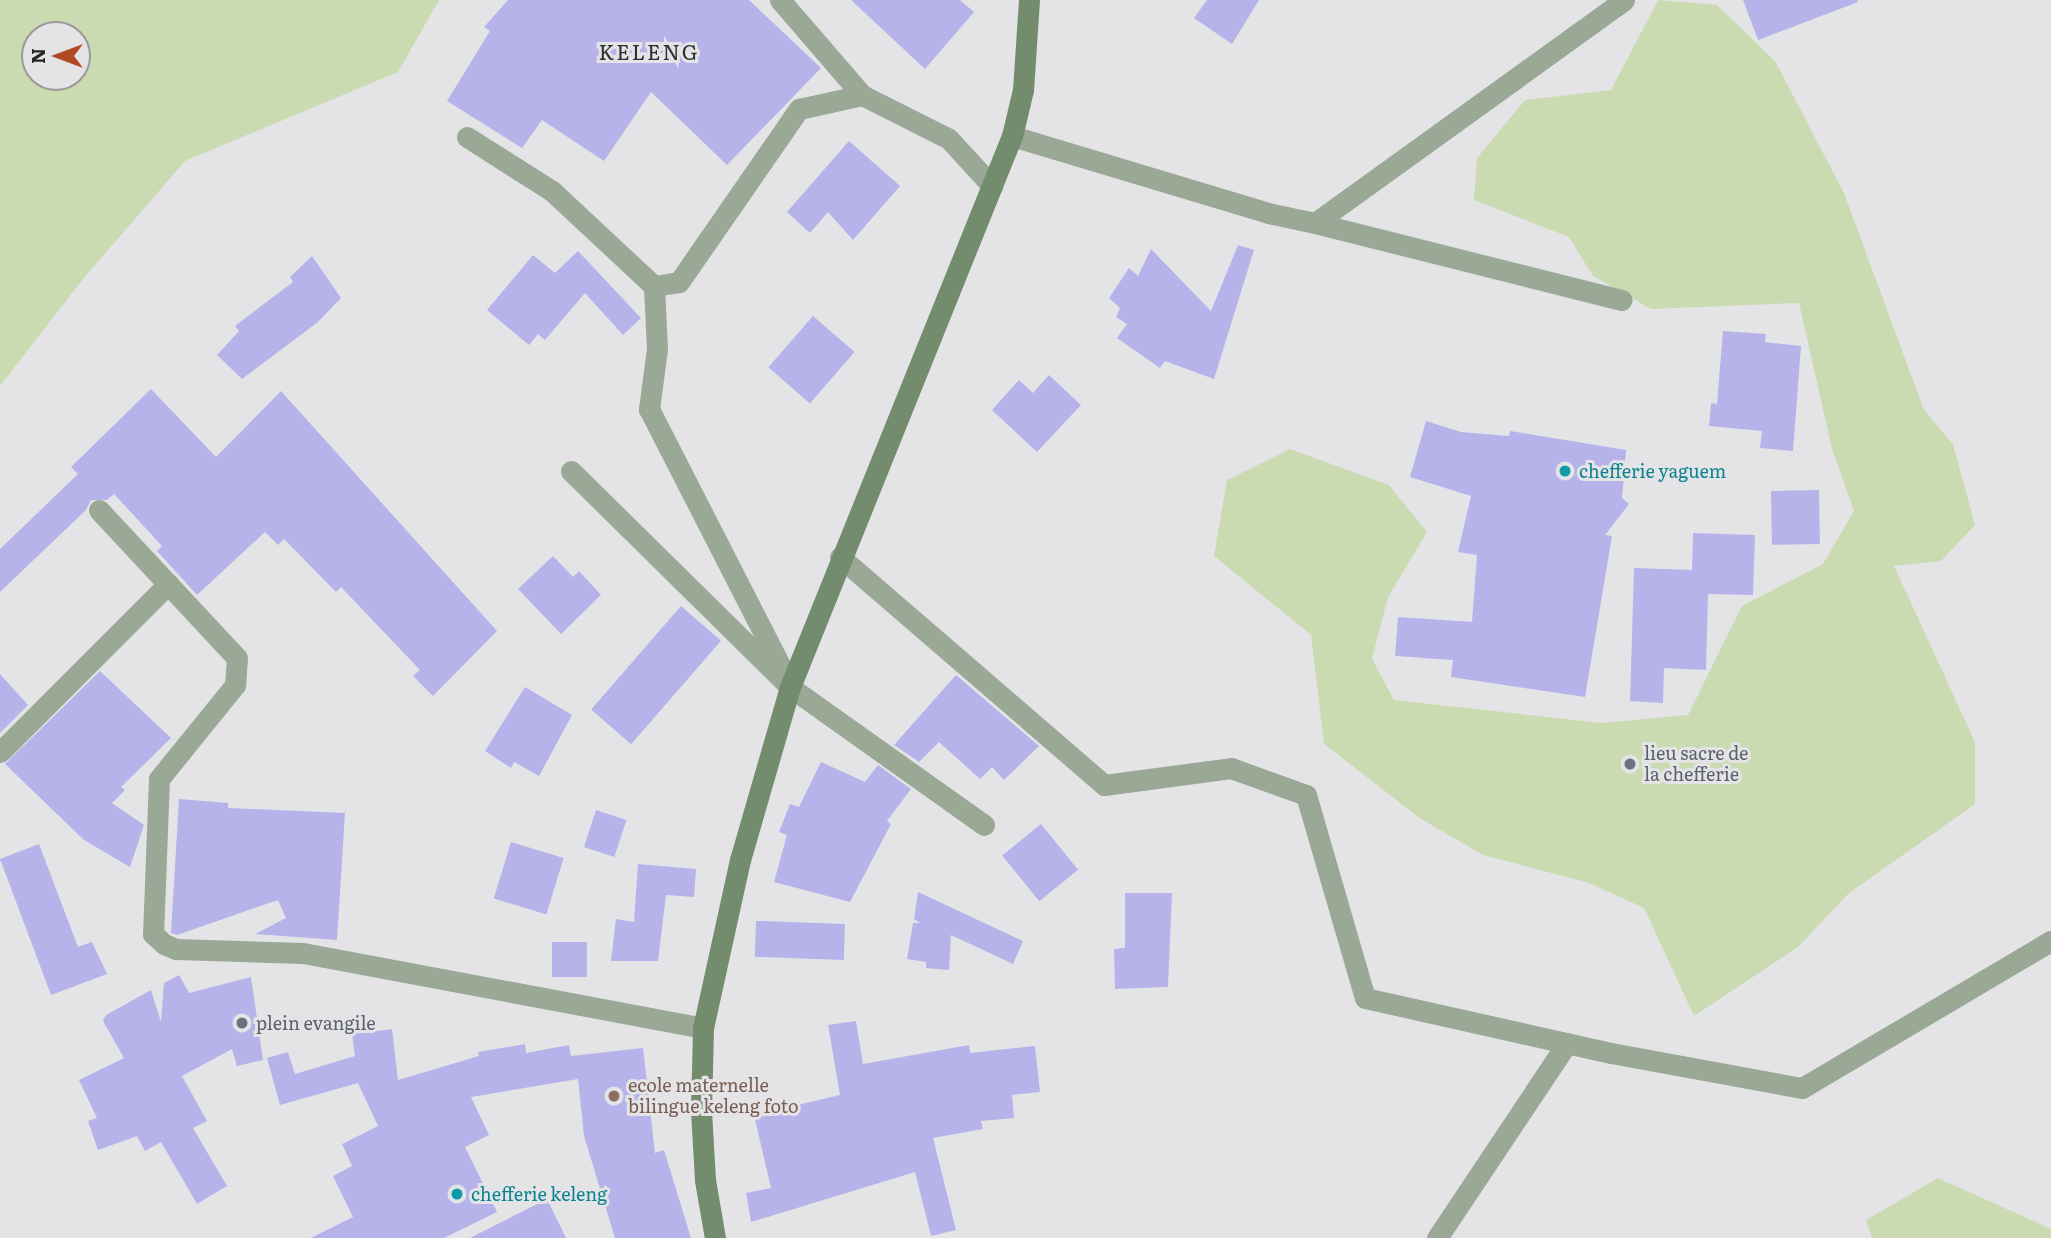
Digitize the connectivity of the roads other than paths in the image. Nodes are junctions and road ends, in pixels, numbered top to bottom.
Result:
1 (780, 0) edge
2 (1028, 0) edge
3 (1624, 0) edge
4 (862, 95) junction
5 (1012, 136) junction
6 (467, 137) dead end
7 (992, 186) junction
8 (1315, 223) junction
9 (654, 286) junction
10 (1621, 300) dead end
11 (571, 471) dead end
12 (99, 510) dead end
13 (840, 557) junction
14 (168, 584) junction
15 (790, 687) junction
16 (0, 751) edge
17 (984, 825) dead end
18 (2051, 941) edge
19 (703, 1028) junction
20 (1567, 1043) junction
21 (715, 1238) edge
22 (1437, 1238) edge

1 - 4 street
2 - 5 main road
3 - 8 street
4 - 7 street
4 - 9 street
5 - 7 main road
5 - 8 street
6 - 9 street
7 - 13 main road
8 - 10 street
9 - 15 street
11 - 15 street
12 - 14 street
13 - 15 main road
13 - 20 street
14 - 16 street
14 - 19 street
15 - 17 street
15 - 19 main road
18 - 20 street
19 - 21 main road
20 - 22 street

